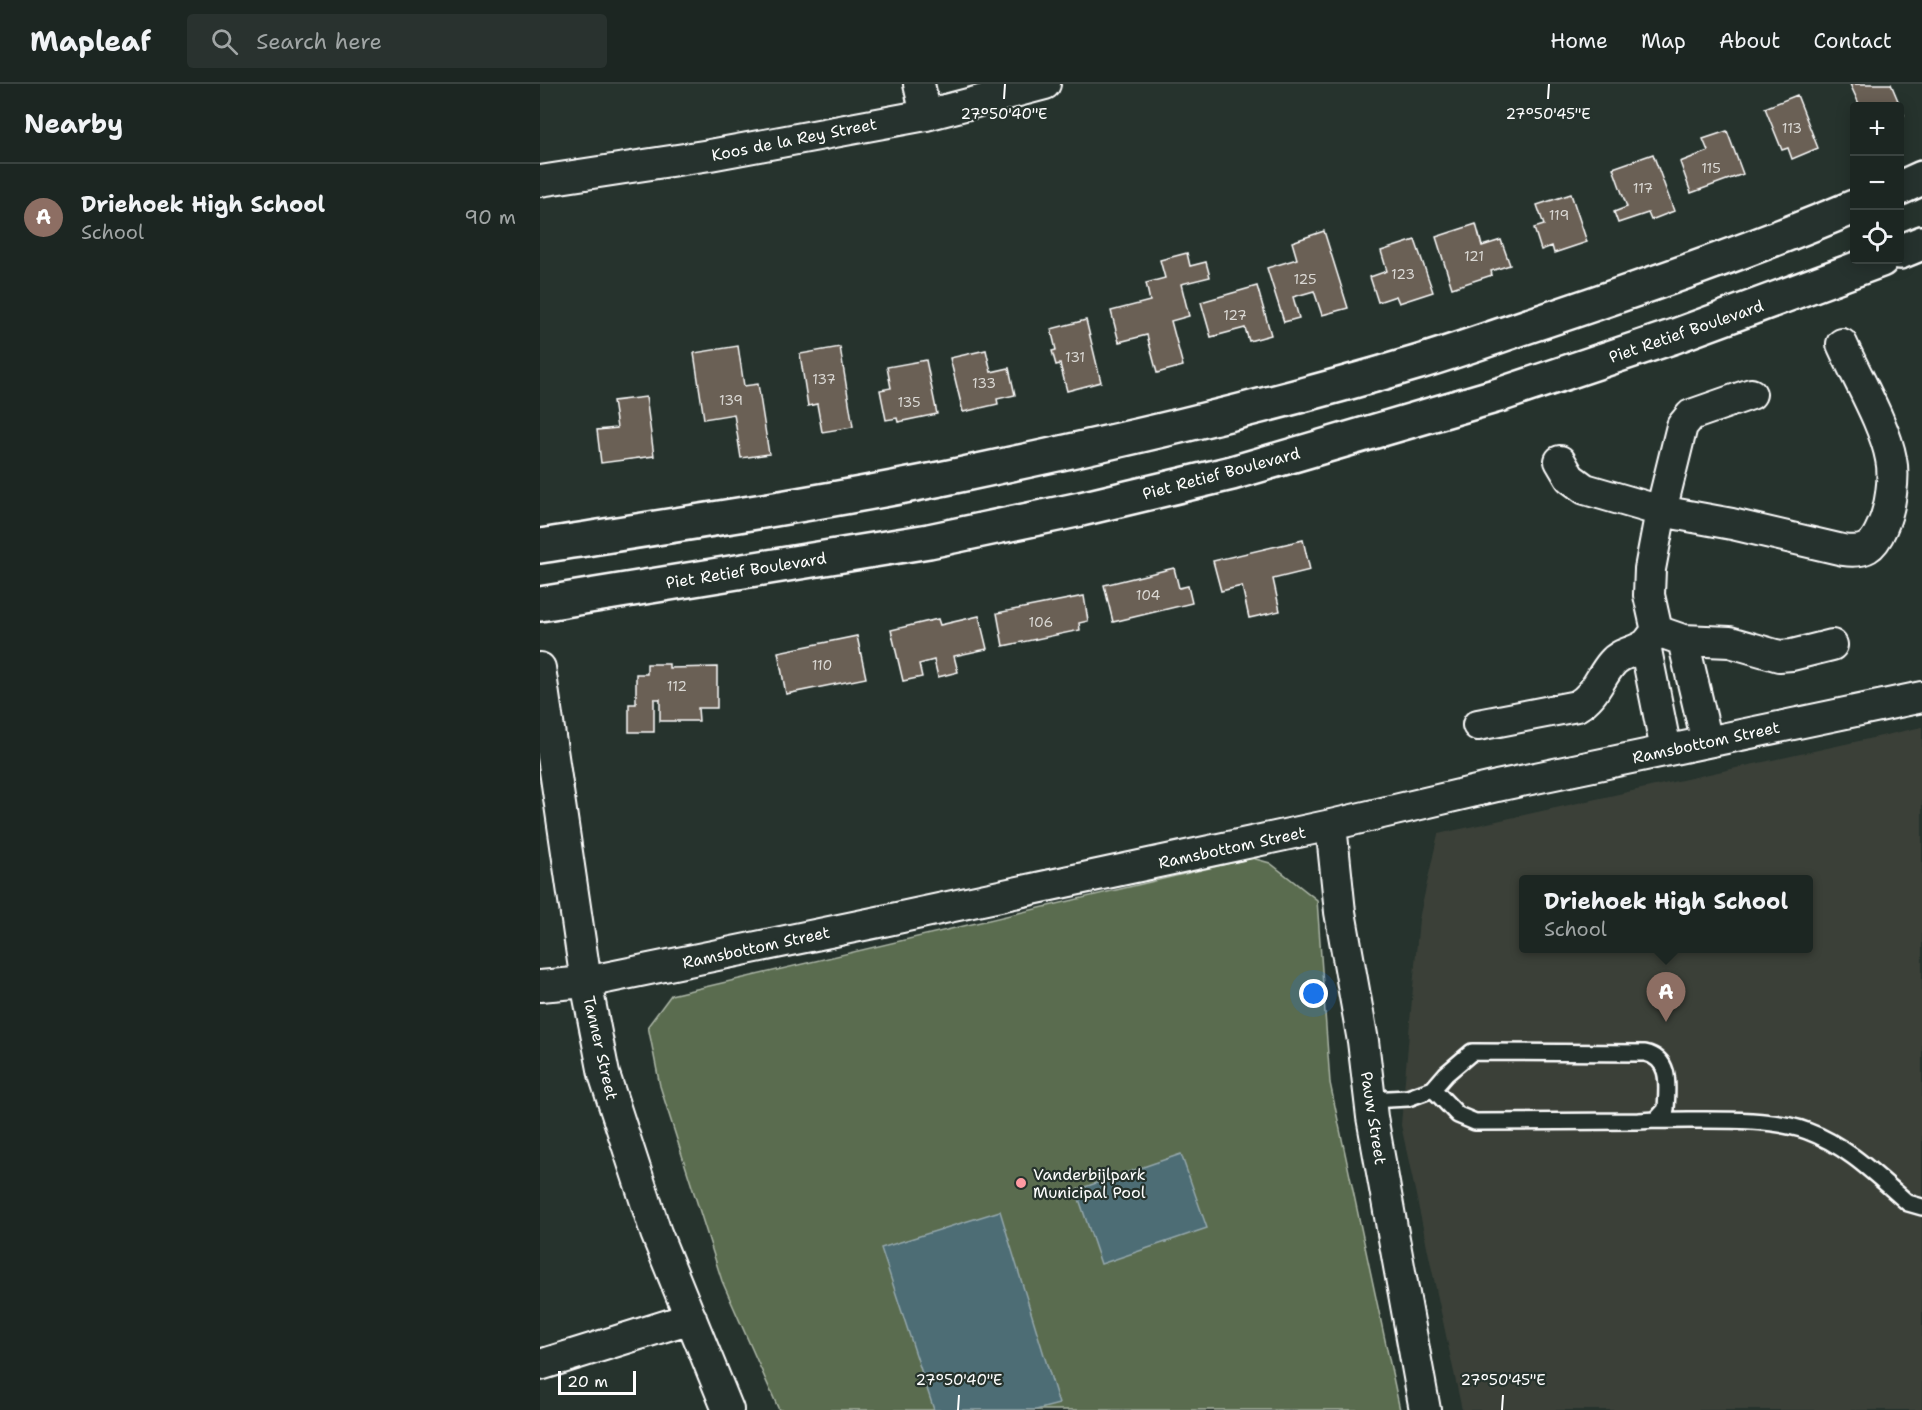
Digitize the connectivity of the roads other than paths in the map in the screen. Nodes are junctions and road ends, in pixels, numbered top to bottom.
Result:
1 (919, 84) edge
2 (1045, 84) edge
3 (926, 115) junction
4 (1922, 178) edge
5 (540, 182) edge
6 (1904, 186) edge
7 (1850, 209) edge
8 (1922, 243) edge
9 (1904, 250) edge
10 (1870, 264) edge
11 (1842, 344) dead end
12 (1750, 394) dead end
13 (1560, 461) dead end
14 (1662, 511) junction
15 (540, 546) edge
16 (540, 604) edge
17 (1662, 639) junction
18 (1832, 645) dead end
19 (540, 668) edge
20 (1922, 697) edge
21 (1478, 725) dead end
22 (1707, 742) junction
23 (1666, 750) junction
24 (1331, 825) junction
25 (586, 982) junction
26 (540, 986) edge
27 (1433, 1089) junction
28 (1370, 1100) junction
29 (1656, 1120) junction
30 (1922, 1207) edge
31 (691, 1318) junction
32 (540, 1365) edge
33 (728, 1410) edge
34 (1425, 1410) edge

1 - 3 street
2 - 3 street, Koos de la Rey Street
3 - 5 street, Koos de la Rey Street
4 - 6 street
7 - 15 street
8 - 9 street
10 - 16 street, Piet Retief Boulevard
11 - 14 street
12 - 14 street
13 - 14 street
14 - 17 street
17 - 18 street
17 - 21 street
17 - 22 street
17 - 23 street
19 - 25 street, Tanner Street
20 - 22 street, Ramsbottom Street
22 - 23 street, Ramsbottom Street
23 - 24 street, Ramsbottom Street
24 - 25 street, Ramsbottom Street
24 - 28 street, Pauw Street
25 - 26 street, Ramsbottom Street
25 - 31 street, Tanner Street
27 - 28 lane
27 - 29 lane
27 - 29 lane
28 - 34 street, Pauw Street
29 - 30 lane
31 - 32 street
31 - 33 street, Tanner Street

